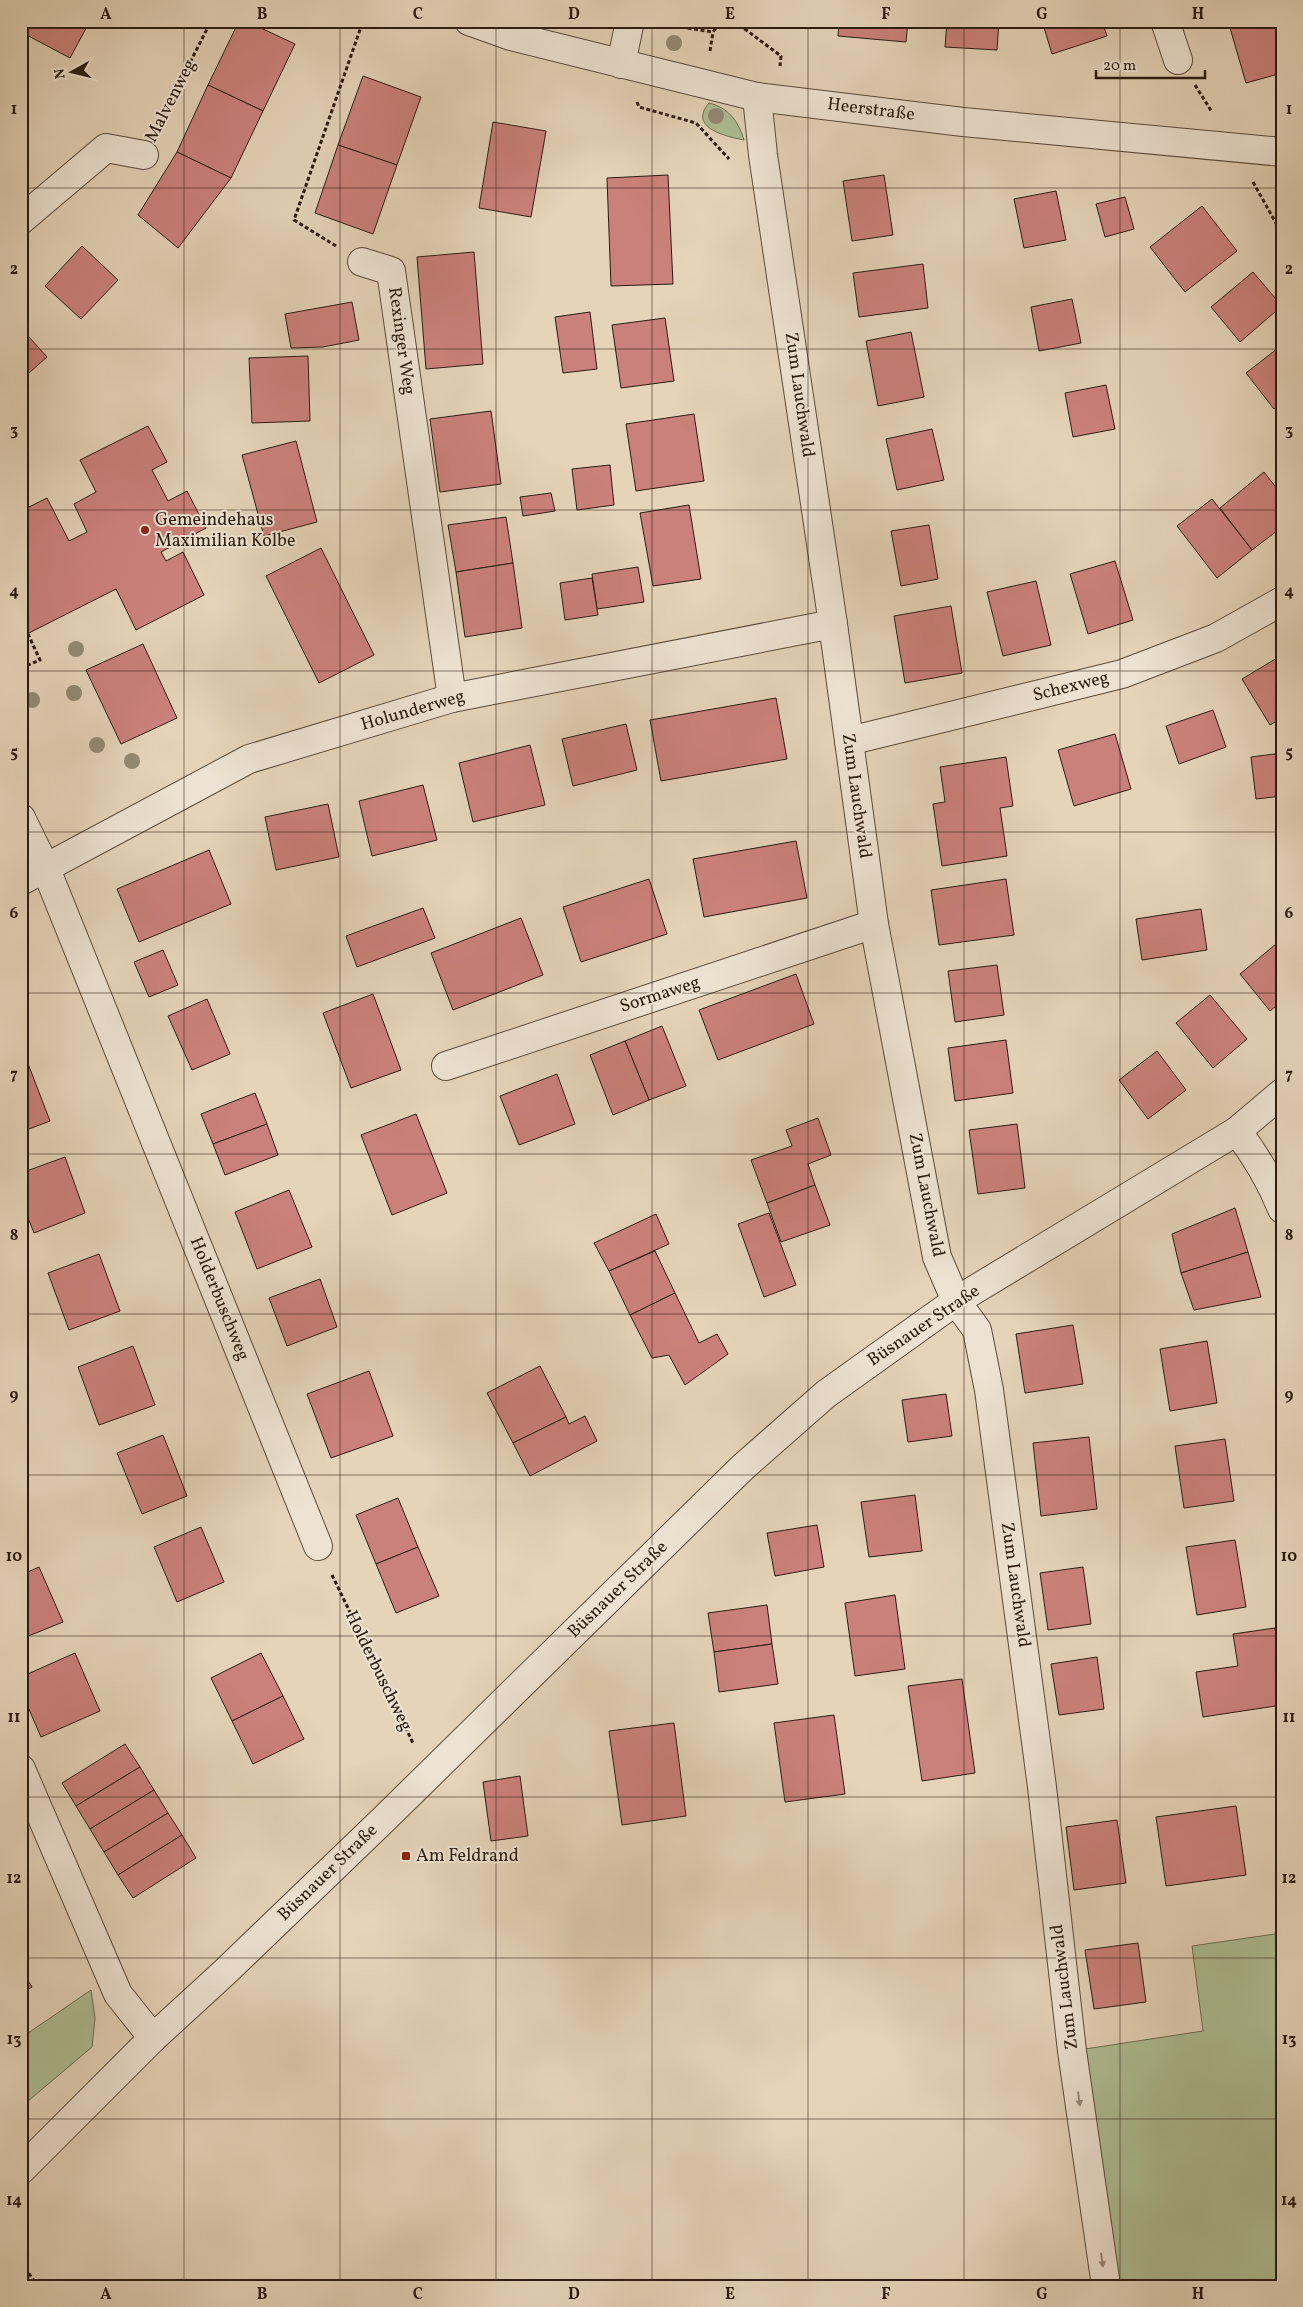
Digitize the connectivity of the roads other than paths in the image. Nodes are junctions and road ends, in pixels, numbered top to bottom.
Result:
1 (469, 21) edge
2 (630, 21) edge
3 (1165, 21) edge
4 (1178, 60) road end
5 (620, 64) junction
6 (768, 98) junction
7 (1282, 152) edge
8 (144, 155) road end
9 (21, 220) edge
10 (362, 262) road end
11 (1282, 601) edge
12 (833, 624) junction
13 (452, 698) junction
14 (849, 741) junction
15 (21, 818) edge
16 (46, 868) junction
17 (21, 881) edge
18 (874, 924) junction
19 (446, 1066) dead end
20 (1282, 1093) edge
21 (1237, 1131) junction
22 (1282, 1209) edge
23 (956, 1301) junction
24 (318, 1546) road end
25 (21, 1769) edge
26 (153, 2038) junction
27 (21, 2170) edge
28 (1106, 2286) edge

1 - 5 street, Heerstraße
2 - 5 street
3 - 4 street
5 - 6 street, Heerstraße
6 - 7 street, Heerstraße
6 - 12 street, Zum Lauchwald
8 - 9 street, Malvenweg
10 - 13 street, Rexinger Weg
11 - 14 street, Schexweg
12 - 13 street, Holunderweg
12 - 14 street, Zum Lauchwald
13 - 16 street, Holunderweg
14 - 18 street, Zum Lauchwald
15 - 16 street, Holderbuschweg
16 - 17 street, Holunderweg
16 - 24 street, Holderbuschweg
18 - 19 street, Sormaweg
18 - 23 street, Zum Lauchwald
20 - 21 street, Büsnauer Straße
21 - 22 street
21 - 23 street, Büsnauer Straße
23 - 26 street, Büsnauer Straße
23 -> 28 street, Zum Lauchwald
25 - 26 street
26 - 27 street, Büsnauer Straße

